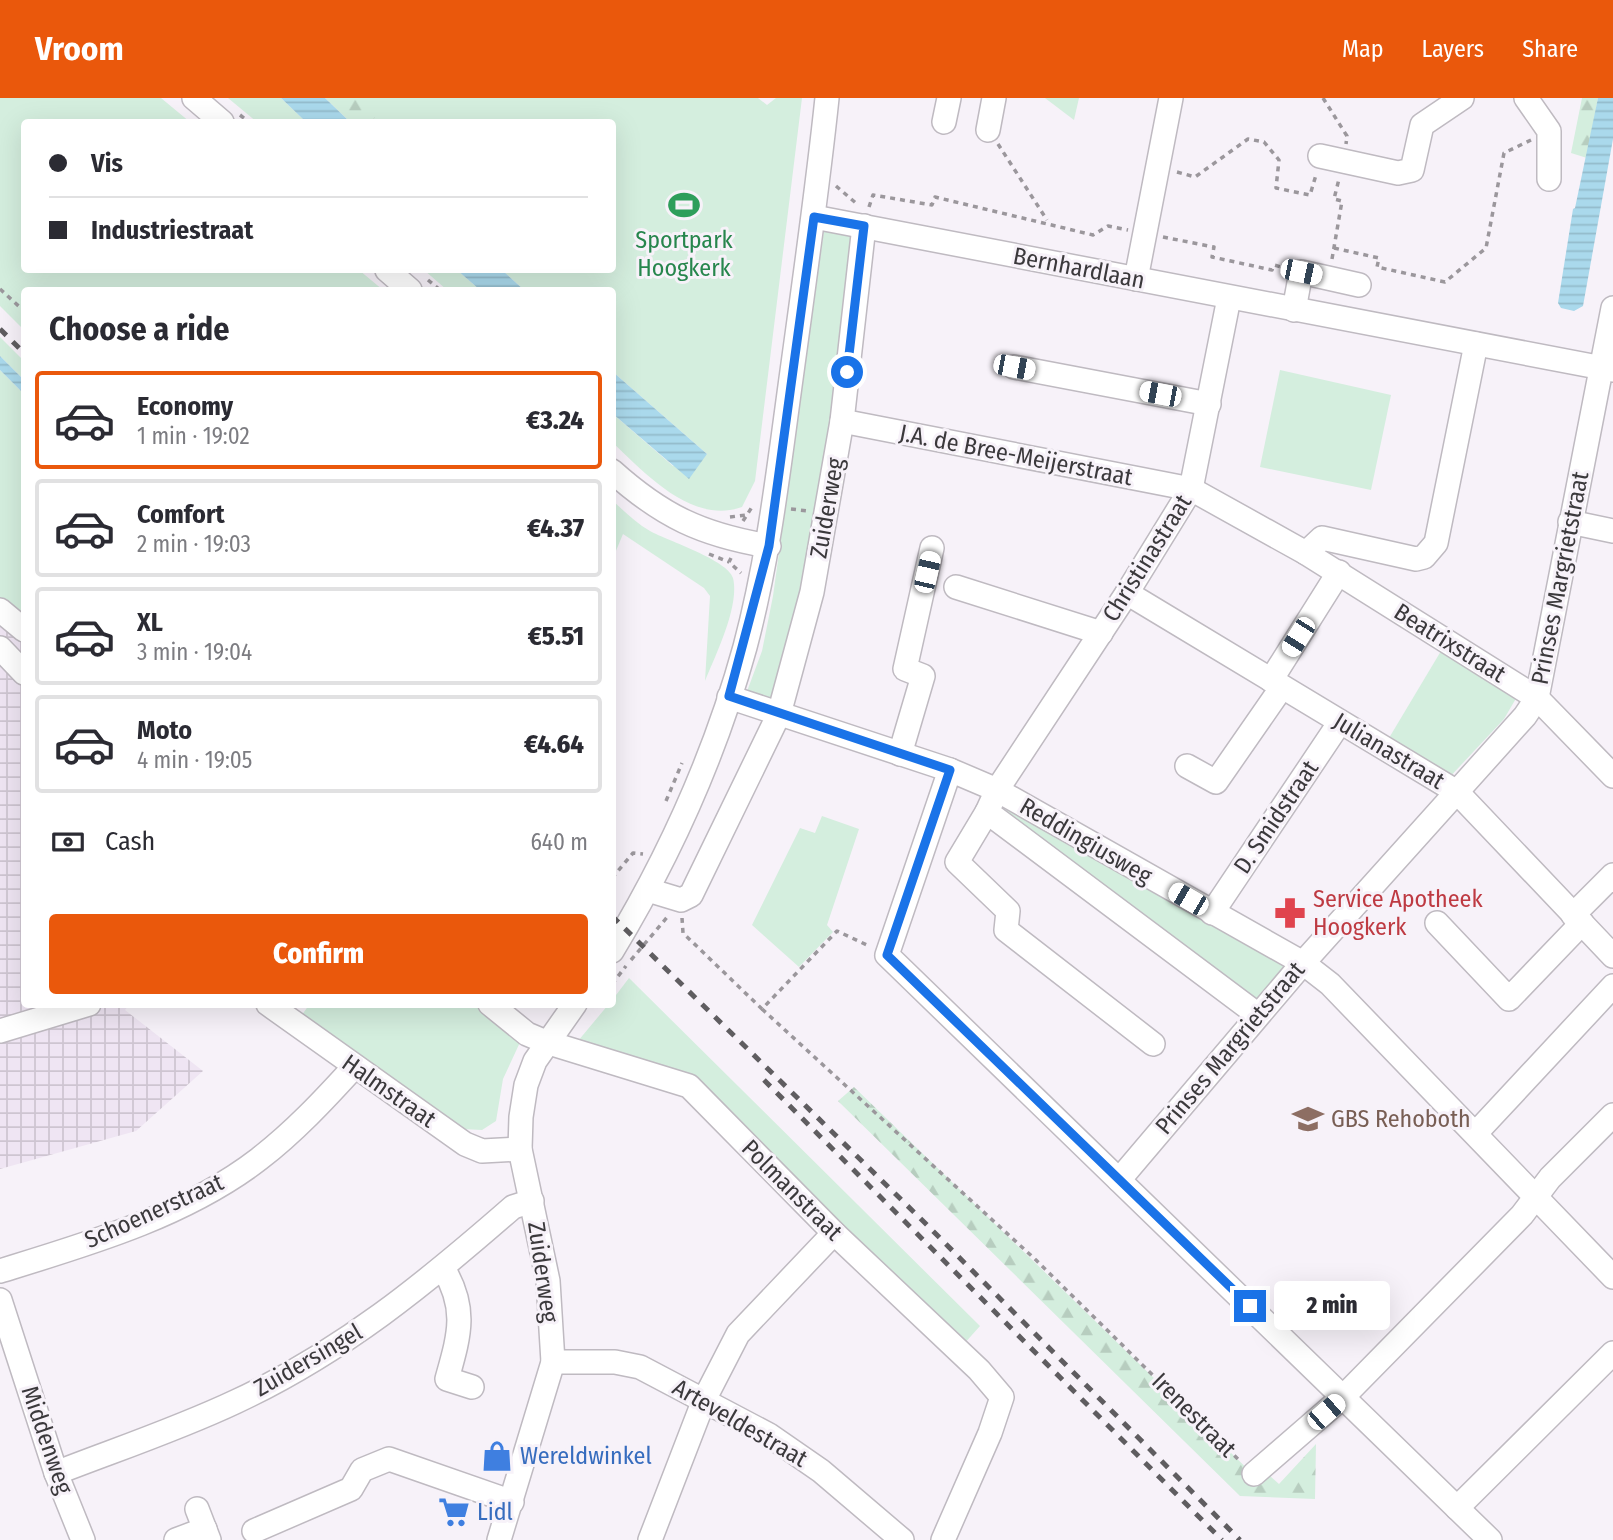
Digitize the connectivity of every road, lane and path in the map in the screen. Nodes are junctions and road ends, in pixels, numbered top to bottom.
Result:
1 (194, 98) edge
2 (827, 98) edge
3 (949, 98) edge
4 (994, 98) edge
5 (1171, 98) edge
6 (1526, 98) edge
7 (1447, 102) edge
8 (218, 119) edge
9 (944, 122) dead end
10 (988, 130) joint
11 (1549, 131) junction
12 (1320, 156) joint
13 (1158, 168) junction
14 (1549, 179) dead end
15 (834, 184) dead end
16 (814, 217) junction
17 (1048, 222) junction
18 (864, 226) junction
19 (1145, 233) junction
20 (1334, 248) dead end
21 (1301, 272) junction
22 (390, 273) edge
23 (1136, 279) junction
24 (1359, 285) dead end
25 (407, 287) edge
26 (0, 289) edge
27 (1229, 298) junction
28 (1613, 308) edge
29 (21, 309) edge
30 (1294, 310) junction
31 (1475, 344) junction
32 (1014, 367) dead end
33 (1607, 369) edge
34 (1209, 404) junction
35 (842, 421) junction
36 (616, 474) edge
37 (1191, 489) junction
38 (756, 502) dead end
39 (1570, 522) junction
40 (1613, 531) edge
41 (737, 541) junction
42 (769, 546) junction
43 (932, 548) dead end
44 (1306, 553) junction
45 (1339, 572) junction
46 (742, 584) dead end
47 (956, 587) dead end
48 (1127, 593) junction
49 (0, 610) edge
50 (21, 628) edge
51 (1101, 633) junction
52 (0, 648) edge
53 (21, 670) edge
54 (1277, 684) junction
55 (729, 696) junction
56 (1536, 698) junction
57 (779, 714) junction
58 (1340, 722) junction
59 (687, 753) dead end
60 (900, 754) junction
61 (1186, 766) dead end
62 (950, 770) junction
63 (1613, 776) edge
64 (997, 790) junction
65 (1457, 792) junction
66 (665, 804) dead end
67 (987, 812) junction
68 (648, 860) junction
69 (616, 873) edge
70 (1613, 875) edge
71 (648, 890) junction
72 (681, 900) junction
73 (1212, 912) junction
74 (1577, 919) junction
75 (1437, 923) dead end
76 (616, 944) edge
77 (887, 955) junction
78 (1613, 956) edge
79 (1303, 963) junction
80 (616, 979) edge
81 (1613, 986) edge
82 (76, 1008) edge
83 (274, 1008) edge
84 (495, 1008) edge
85 (572, 1008) edge
86 (762, 1009) junction
87 (1258, 1015) junction
88 (0, 1031) edge
89 (546, 1042) junction
90 (1153, 1044) dead end
91 (354, 1066) junction
92 (1613, 1115) edge
93 (1476, 1133) junction
94 (520, 1149) junction
95 (1119, 1180) junction
96 (1536, 1197) junction
97 (531, 1201) junction
98 (834, 1233) junction
99 (443, 1268) junction
100 (0, 1271) edge
101 (1613, 1277) edge
102 (0, 1300) edge
103 (1613, 1353) edge
104 (554, 1362) junction
105 (472, 1387) dead end
106 (1343, 1396) junction
107 (704, 1400) junction
108 (56, 1473) junction
109 (1254, 1474) joint
110 (512, 1502) junction
111 (1457, 1508) junction
112 (204, 1526) edge
113 (254, 1531) dead end
114 (83, 1540) edge
115 (176, 1540) edge
116 (499, 1540) edge
117 (650, 1540) edge
118 (902, 1540) edge
119 (943, 1540) edge
120 (1490, 1540) edge

1 - 8 street
2 - 16 street, Zuiderweg
3 - 9 street
4 - 10 street
5 - 13 street
6 - 11 street
7 - 12 street
10 - 17 path, Bernhardlaan
11 - 14 street
11 - 20 path
12 - 13 path
13 - 19 street
15 - 18 path
16 - 18 street, Bernhardlaan
16 - 42 street, Zuiderweg
17 - 18 path, Bernhardlaan
17 - 19 path, Bernhardlaan
18 - 23 street, Bernhardlaan
18 - 35 street, Zuiderweg
19 - 21 path, Bernhardlaan
19 - 23 street
21 - 24 street
21 - 30 street
22 - 25 street
23 - 27 street, Bernhardlaan
26 - 29 path
27 - 30 street, Bernhardlaan
27 - 34 street, Christinastraat
28 - 33 street, Prinses Margrietstraat
30 - 31 street, Bernhardlaan
31 - 33 street, Bernhardlaan
31 - 44 street
32 - 34 street
33 - 39 street, Prinses Margrietstraat
34 - 37 street, Christinastraat
35 - 37 street, J.A. de Bree-Meijerstraat
35 - 57 street, Zuiderweg
36 - 41 street
37 - 44 street, J.A. de Bree-Meijerstraat
37 - 48 street, Christinastraat
38 - 41 path
39 - 40 street
39 - 56 street, Prinses Margrietstraat
41 - 42 street
41 - 46 path
42 - 55 street, Zuiderweg
43 - 60 street
44 - 45 street, Beatrixstraat
45 - 54 street
45 - 56 street, Beatrixstraat
47 - 51 street
48 - 51 street, Christinastraat
48 - 54 street, Julianastraat
49 - 50 street
51 - 64 street, Christinastraat
52 - 53 street
54 - 58 street, Julianastraat
54 - 61 street
55 - 57 street, Reddingiusweg
55 - 68 street, Zuiderweg
56 - 63 street, Beatrixstraat
56 - 65 street, Prinses Margrietstraat
57 - 60 street, Reddingiusweg
57 - 72 street, Zuiderweg
58 - 65 street, Julianastraat
58 - 73 street, D. Smidstraat
59 - 66 path
60 - 62 street, Reddingiusweg
62 - 64 street, Reddingiusweg
62 - 77 street
64 - 67 street, Reddingiusweg
64 - 73 street, Reddingiusweg
65 - 74 street, Julianastraat
65 - 79 street, Prinses Margrietstraat
67 - 87 street, Reddingiusweg
67 - 90 street
68 - 69 path
68 - 71 street, Zuiderweg
70 - 74 street
71 - 72 street
71 - 76 street, Zuiderweg
72 - 80 path
72 - 86 path, Irenestraat
73 - 79 street, Reddingiusweg
74 - 75 street
74 - 78 street, Julianastraat
77 - 86 path
77 - 95 street
79 - 87 street, Prinses Margrietstraat
79 - 93 street, Reddingiusweg
81 - 93 street
82 - 88 street
83 - 91 street, Halmstraat
84 - 89 street
85 - 89 street, Zuiderweg
86 - 109 path, Irenestraat
87 - 95 street, Prinses Margrietstraat
89 - 94 street, Zuiderweg
89 - 98 street, Polmanstraat
91 - 94 street, Halmstraat
91 - 100 street, Schoenerstraat
92 - 96 street, Irenestraat
93 - 96 street, Reddingiusweg
94 - 97 street, Zuiderweg
95 - 106 street
96 - 101 street, Reddingiusweg
96 - 106 street, Irenestraat
97 - 99 street, Zuidersingel
97 - 104 street, Zuiderweg
98 - 107 street
98 - 119 street, Polmanstraat
99 - 105 street
99 - 108 street, Zuidersingel
102 - 108 street, Middenweg
103 - 111 street
104 - 107 street, Arteveldestraat
104 - 110 street, Zuiderweg
106 - 109 street, Irenestraat
106 - 111 street
107 - 117 street
107 - 118 street, Arteveldestraat
108 - 114 street, Middenweg
110 - 113 street
110 - 116 street, Zuiderweg
111 - 120 street
112 - 115 street

